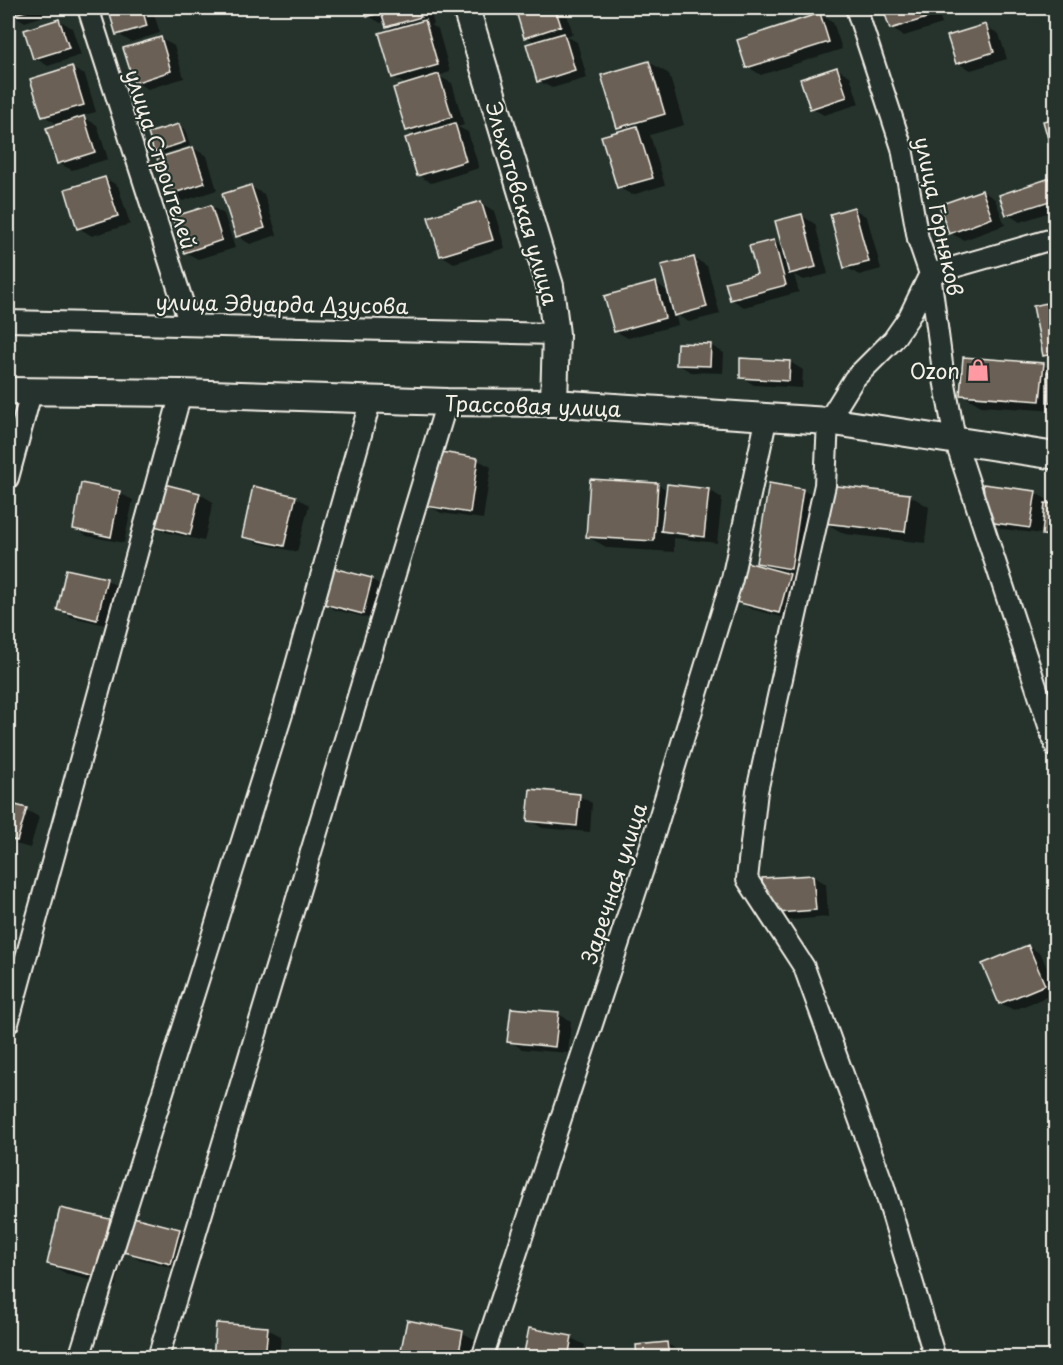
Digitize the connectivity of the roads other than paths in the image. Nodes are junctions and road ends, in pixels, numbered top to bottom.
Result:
1 (88, 8) edge
2 (466, 8) edge
3 (856, 8) edge
4 (1056, 238) edge
5 (930, 274) junction
6 (8, 321) edge
7 (190, 325) junction
8 (556, 334) junction
9 (19, 392) edge
10 (181, 393) junction
11 (371, 399) junction
12 (447, 402) junction
13 (554, 403) junction
14 (767, 416) junction
15 (828, 420) junction
16 (955, 440) junction
17 (1056, 456) edge
18 (8, 478) edge
19 (1056, 747) edge
20 (8, 1023) edge
21 (79, 1358) edge
22 (158, 1358) edge
23 (482, 1358) edge
24 (935, 1358) edge

1 - 7 street, улица Строителей
2 - 8 street, Эльхотовская улица
3 - 5 street, улица Горняков
4 - 5 street
5 - 15 street
5 - 16 street, улица Горняков
6 - 7 street, улица Эдуарда Дзусова
7 - 8 street, улица Эдуарда Дзусова
8 - 13 street, Эльхотовская улица
9 - 10 street, Трассовая улица
9 - 18 street
10 - 11 street, Трассовая улица
10 - 20 street
11 - 12 street, Трассовая улица
11 - 21 street
12 - 13 street, Трассовая улица
12 - 22 street
13 - 14 street, Трассовая улица
14 - 15 street, Трассовая улица
14 - 23 street, Заречная улица
15 - 16 street, Трассовая улица
15 - 24 street
16 - 17 street, Трассовая улица
16 - 19 street, улица Горняков

